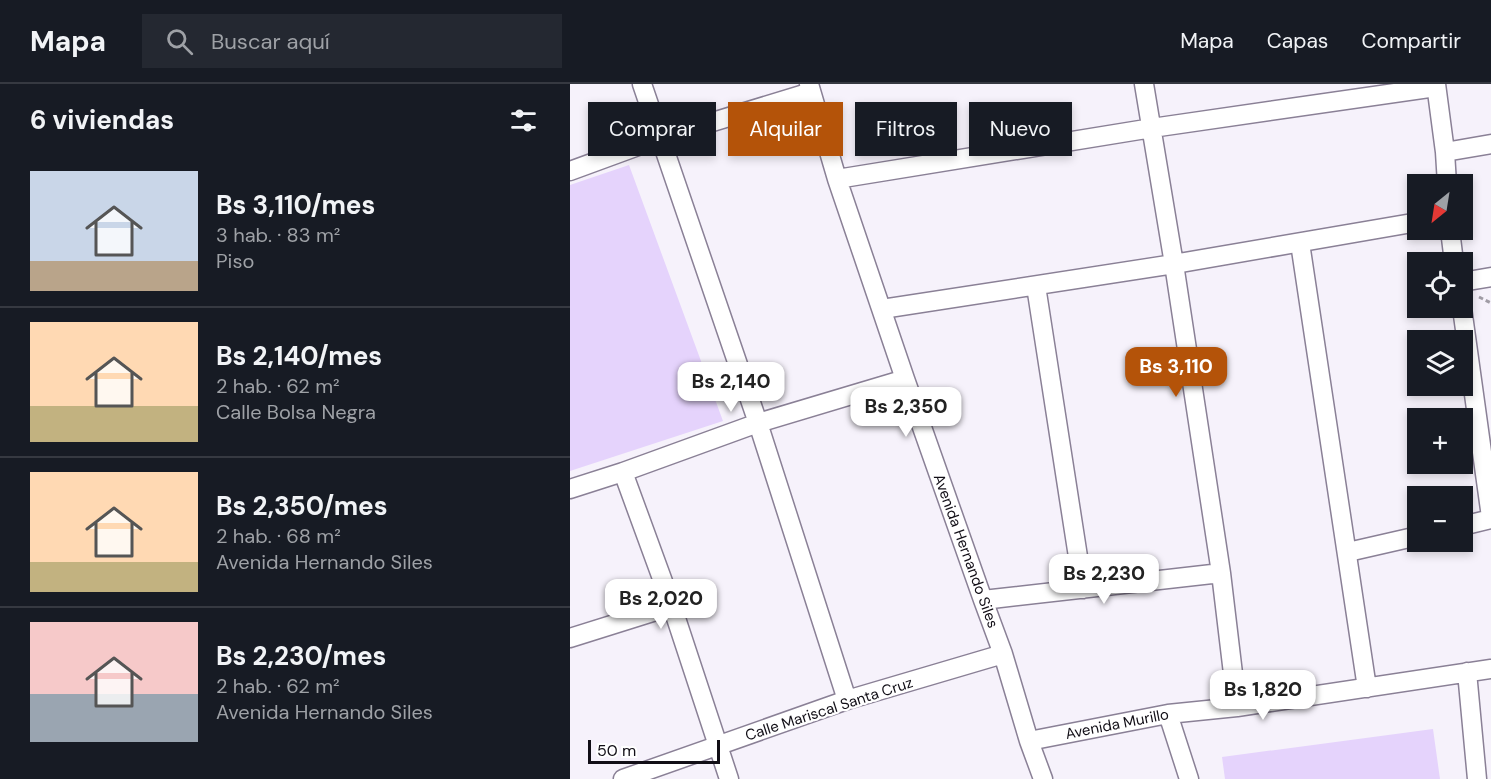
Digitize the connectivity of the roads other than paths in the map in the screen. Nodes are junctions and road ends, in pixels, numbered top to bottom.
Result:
1 (642, 84) edge
2 (1144, 84) edge
3 (1436, 86) edge
4 (810, 88) edge
5 (648, 102) edge
6 (716, 119) edge
7 (1152, 128) junction
8 (1491, 144) edge
9 (1445, 152) junction
10 (611, 156) edge
11 (666, 156) edge
12 (570, 171) edge
13 (1446, 174) edge
14 (837, 179) junction
15 (1407, 224) edge
16 (1300, 243) junction
17 (1174, 264) junction
18 (1491, 277) edge
19 (1473, 280) edge
20 (1036, 285) junction
21 (882, 309) junction
22 (1463, 318) edge
23 (905, 379) junction
24 (758, 423) junction
25 (623, 472) junction
26 (570, 489) edge
27 (1491, 518) edge
28 (1473, 523) edge
29 (1407, 539) edge
30 (1348, 552) junction
31 (1221, 573) junction
32 (1083, 589) junction
33 (983, 600) junction
34 (672, 606) junction
35 (570, 638) edge
36 (1003, 654) junction
37 (1491, 669) edge
38 (1467, 672) junction
39 (1367, 688) junction
40 (847, 700) junction
41 (1237, 707) junction
42 (1168, 714) junction
43 (1029, 741) junction
44 (719, 746) junction
45 (623, 779) edge
46 (729, 779) edge
47 (1043, 779) edge
48 (1189, 779) edge
49 (1477, 779) edge

1 - 5 street
2 - 7 street
3 - 7 street
3 - 9 street
4 - 6 street
4 - 14 street, Avenida Hernando Siles
7 - 14 street
7 - 17 street
8 - 9 street
9 - 13 street
10 - 12 street
11 - 24 street
14 - 21 street, Avenida Hernando Siles
15 - 16 street
16 - 17 street
16 - 30 street
17 - 20 street
17 - 31 street
18 - 19 street
20 - 21 street
20 - 32 street
21 - 23 street, Avenida Hernando Siles
22 - 27 street
23 - 24 street
23 - 33 street, Avenida Hernando Siles
24 - 25 street
24 - 40 street
25 - 26 street
25 - 34 street
27 - 28 street
29 - 30 street
30 - 39 street
31 - 32 street
31 - 41 street
32 - 33 street
33 - 36 street, Avenida Hernando Siles
34 - 35 street
34 - 44 street
36 - 40 street, Calle Mariscal Santa Cruz
36 - 43 street, Avenida Hernando Siles
37 - 38 street, Avenida Murillo
38 - 39 street, Avenida Murillo
38 - 49 street
39 - 41 street, Avenida Murillo
40 - 44 street, Calle Mariscal Santa Cruz
41 - 42 street, Avenida Murillo
42 - 43 street, Avenida Murillo
42 - 48 street
43 - 47 street, Avenida Hernando Siles
44 - 45 street, Calle Mariscal Santa Cruz
44 - 46 street

